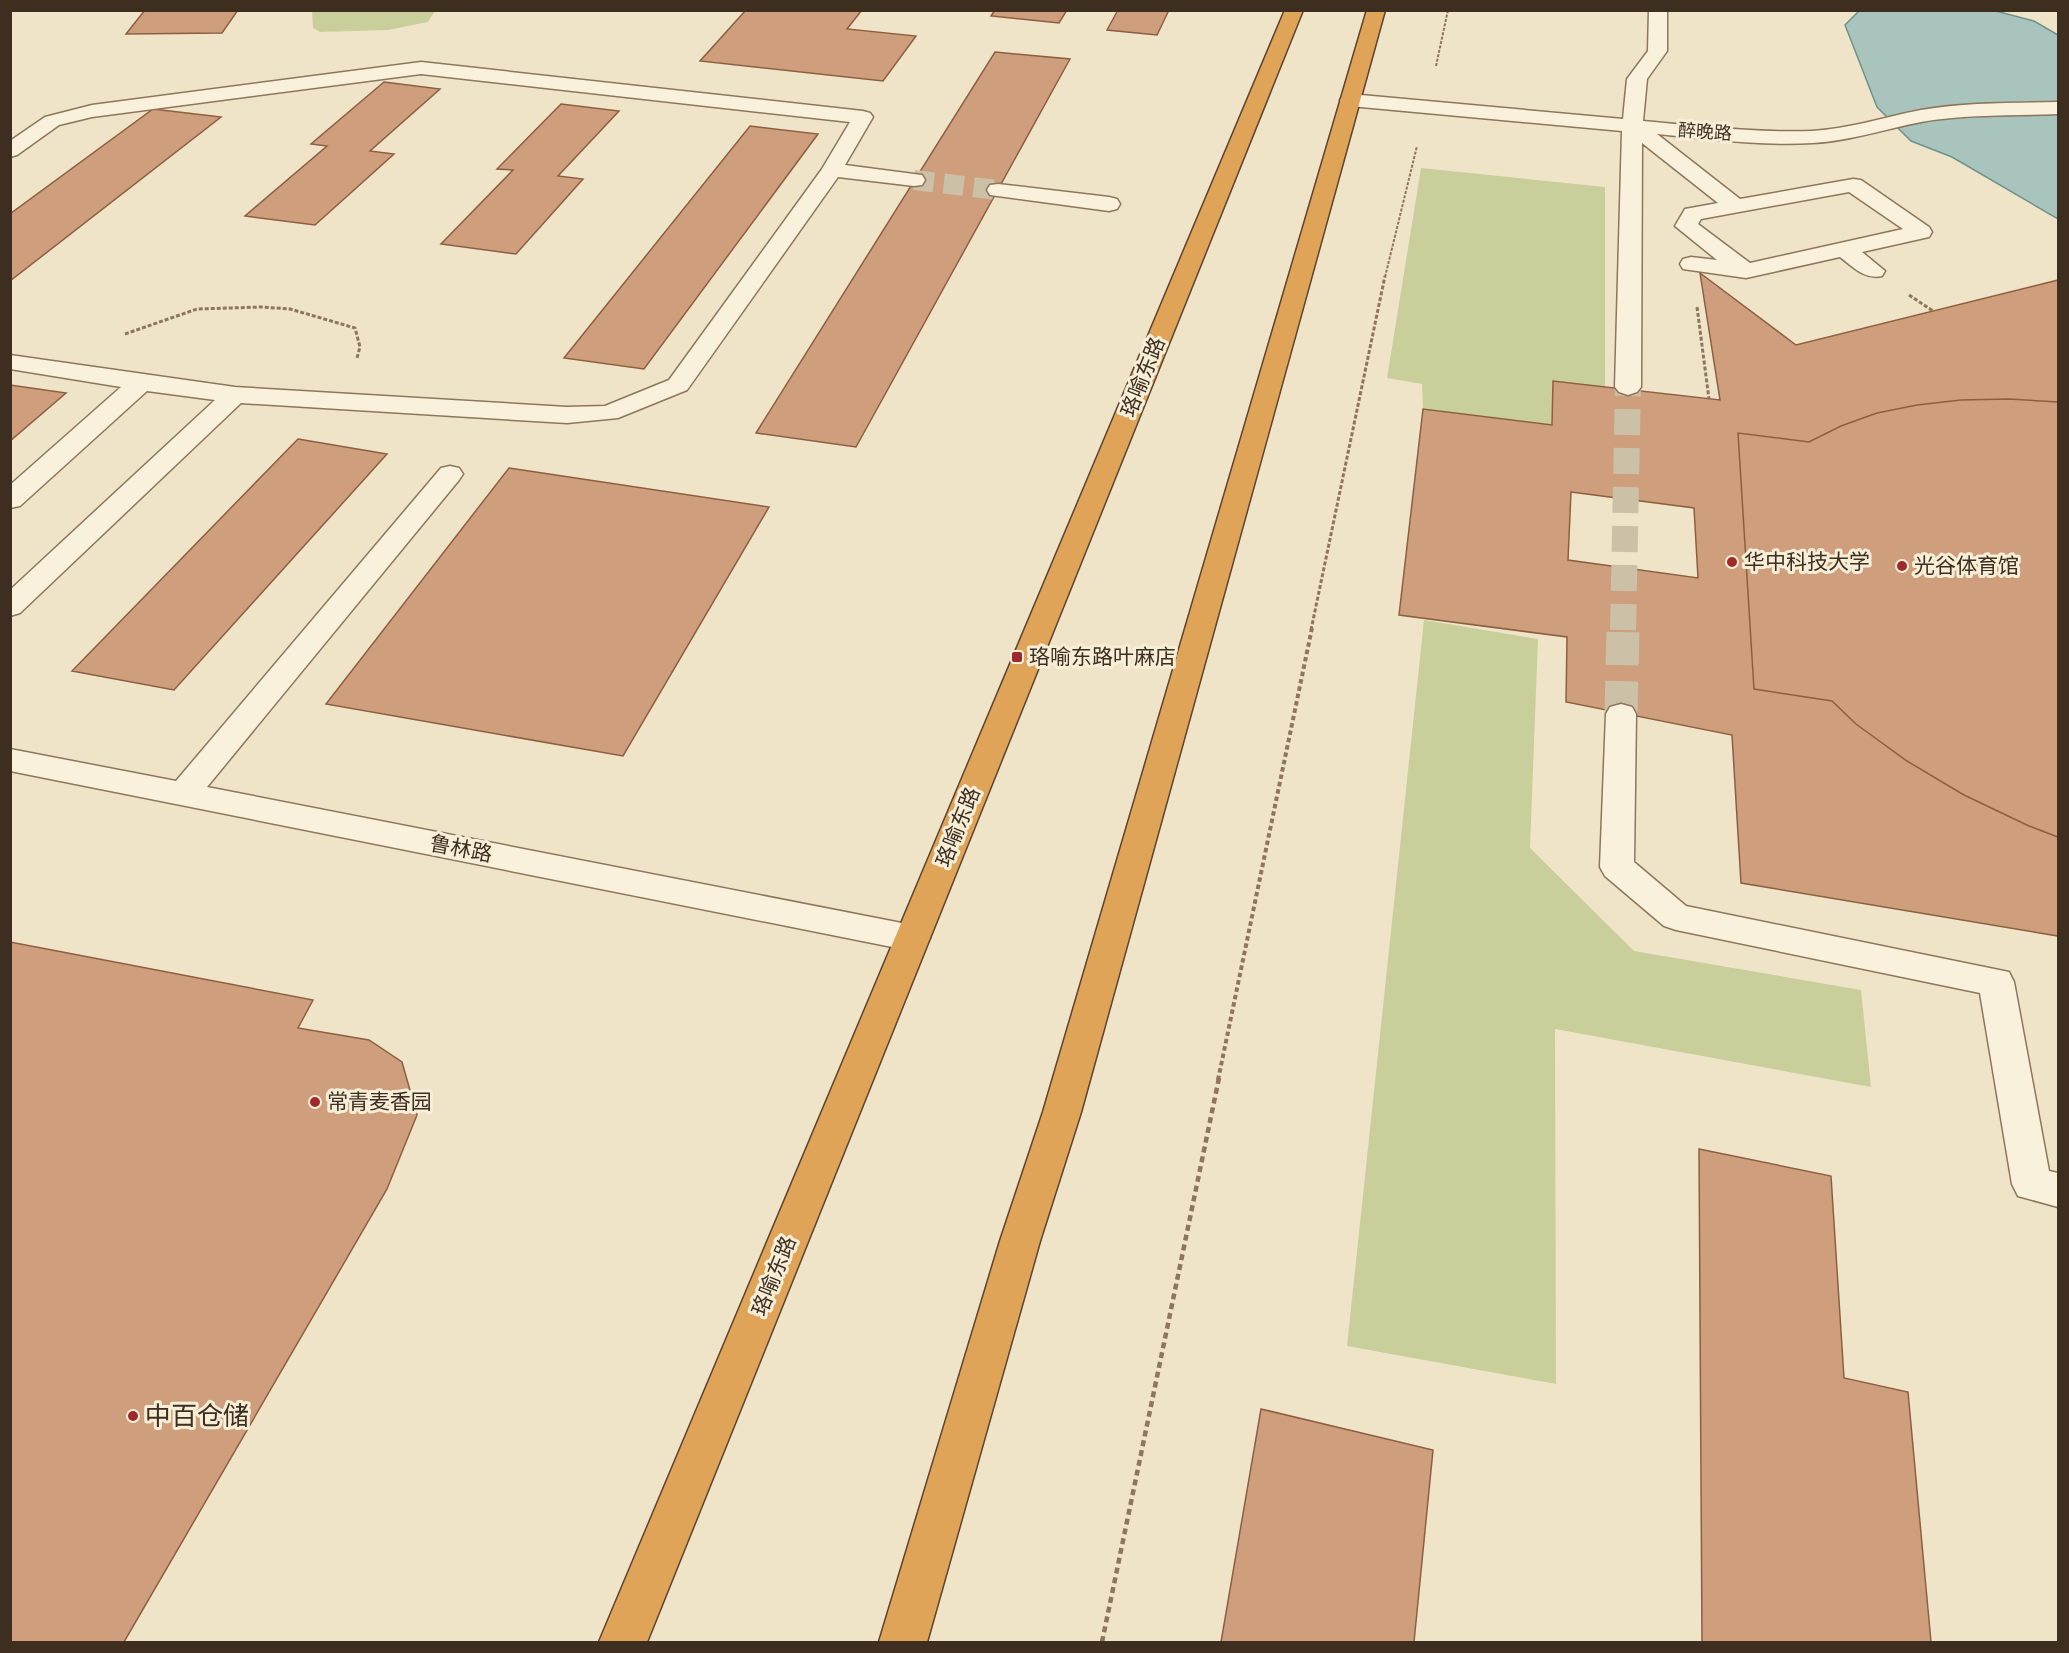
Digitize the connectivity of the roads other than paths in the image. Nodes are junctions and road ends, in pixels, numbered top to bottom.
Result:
1 (1294, 10) edge
2 (1376, 10) edge
3 (1658, 10) edge
4 (1350, 100) junction
5 (2058, 108) edge
6 (1632, 125) junction
7 (10, 151) edge
8 (832, 170) junction
9 (914, 180) tunnel mouth
10 (998, 190) tunnel mouth
11 (1109, 204) dead end
12 (1735, 206) junction
13 (1844, 249) junction
14 (1691, 264) road end
15 (1746, 271) junction
16 (1874, 271) dead end
17 (10, 362) edge
18 (141, 383) junction
19 (1628, 387) tunnel mouth
20 (235, 395) junction
21 (450, 474) dead end
22 (10, 500) edge
23 (10, 607) edge
24 (1621, 714) tunnel mouth
25 (10, 760) edge
26 (184, 794) junction
27 (912, 938) junction
28 (2058, 1190) edge
29 (623, 1642) edge
30 (903, 1642) edge

1 - 27 highway, 珞喻东路
2 - 4 highway
3 - 6 street
4 - 6 street, 醉晚路
4 - 30 highway
5 - 6 street, 醉晚路
6 - 12 street
6 - 19 street
7 - 8 street
8 - 9 street
8 - 20 street
10 - 11 street
12 - 13 street
12 - 15 street
13 - 15 street
13 - 16 street
14 - 15 street
17 - 18 street
18 - 20 street
18 - 22 street
20 - 23 street
21 - 26 street
24 - 28 street
25 - 26 street, 鲁林路
26 - 27 street, 鲁林路
27 - 29 highway, 珞喻东路

